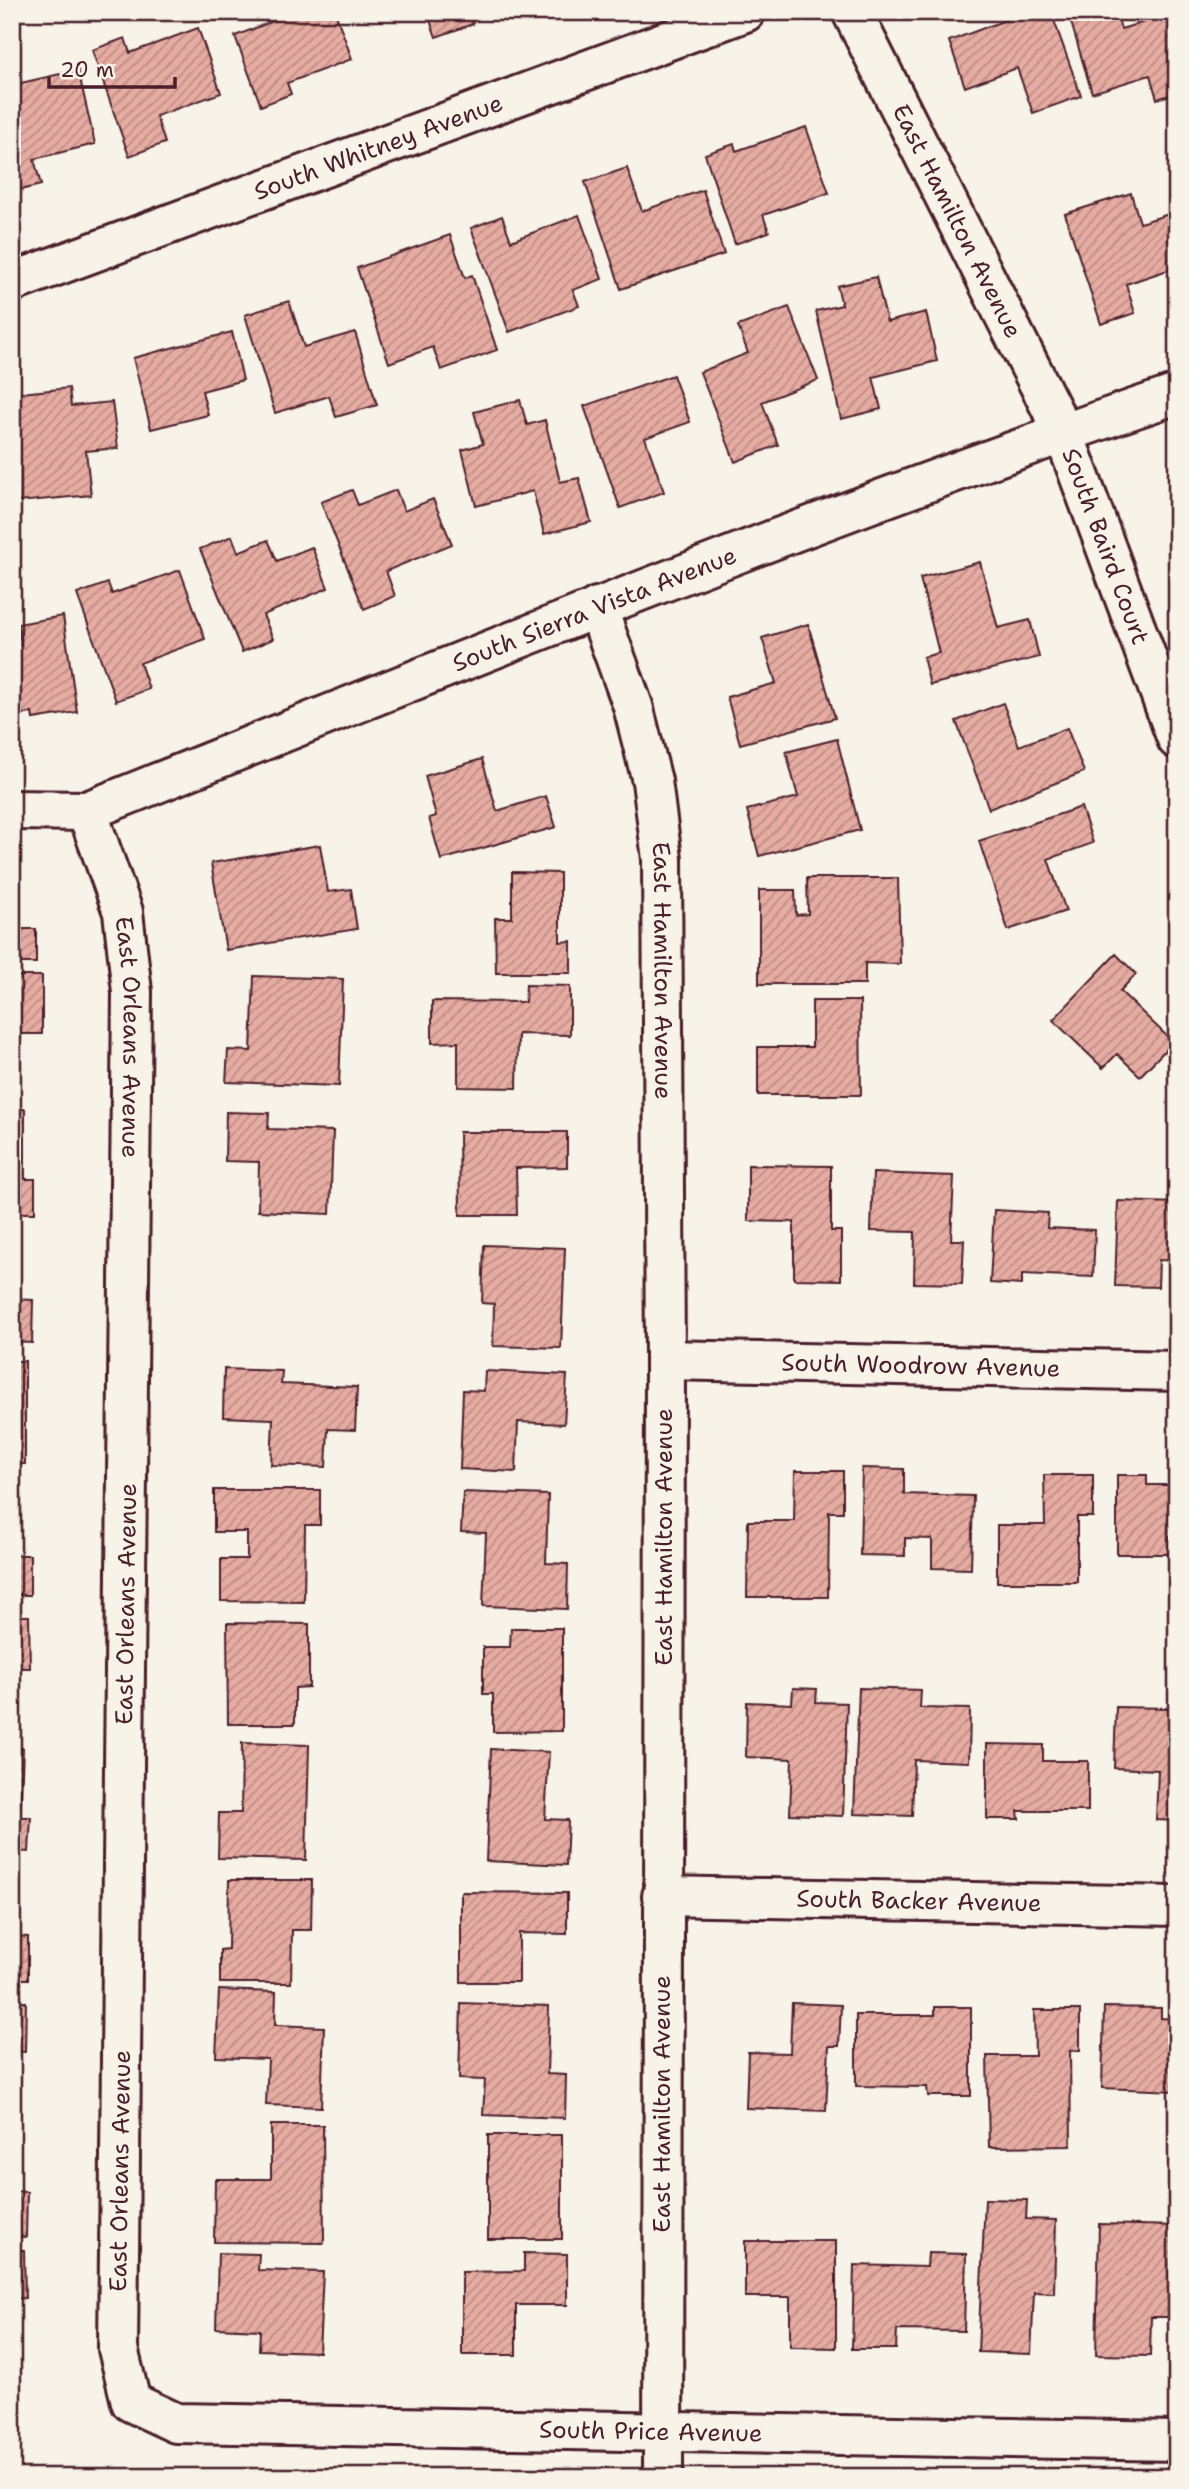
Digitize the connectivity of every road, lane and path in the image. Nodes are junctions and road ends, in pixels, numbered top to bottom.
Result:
1 (745, 12) edge
2 (852, 12) edge
3 (12, 280) edge
4 (1177, 394) edge
5 (1063, 432) junction
6 (597, 607) junction
7 (1177, 739) edge
8 (12, 810) edge
9 (87, 811) junction
10 (665, 1360) junction
11 (1177, 1371) edge
12 (662, 1896) junction
13 (1177, 1906) edge
14 (131, 2402) joint
15 (662, 2432) junction
16 (1177, 2441) edge
17 (663, 2477) edge

1 - 3 street, South Whitney Avenue
2 - 5 street, East Hamilton Avenue
4 - 5 street, South Sierra Vista Avenue
5 - 6 street, South Sierra Vista Avenue
5 - 7 street, South Baird Court
6 - 9 street, South Sierra Vista Avenue
6 - 10 street, East Hamilton Avenue
8 - 9 street, South Sierra Vista Avenue
9 - 14 street, East Orleans Avenue
10 - 11 street, South Woodrow Avenue
10 - 12 street, East Hamilton Avenue
12 - 13 street, South Backer Avenue
12 - 15 street, East Hamilton Avenue
14 - 15 street, South Price Avenue
15 - 16 street, South Price Avenue
15 - 17 street, East Hamilton Avenue

